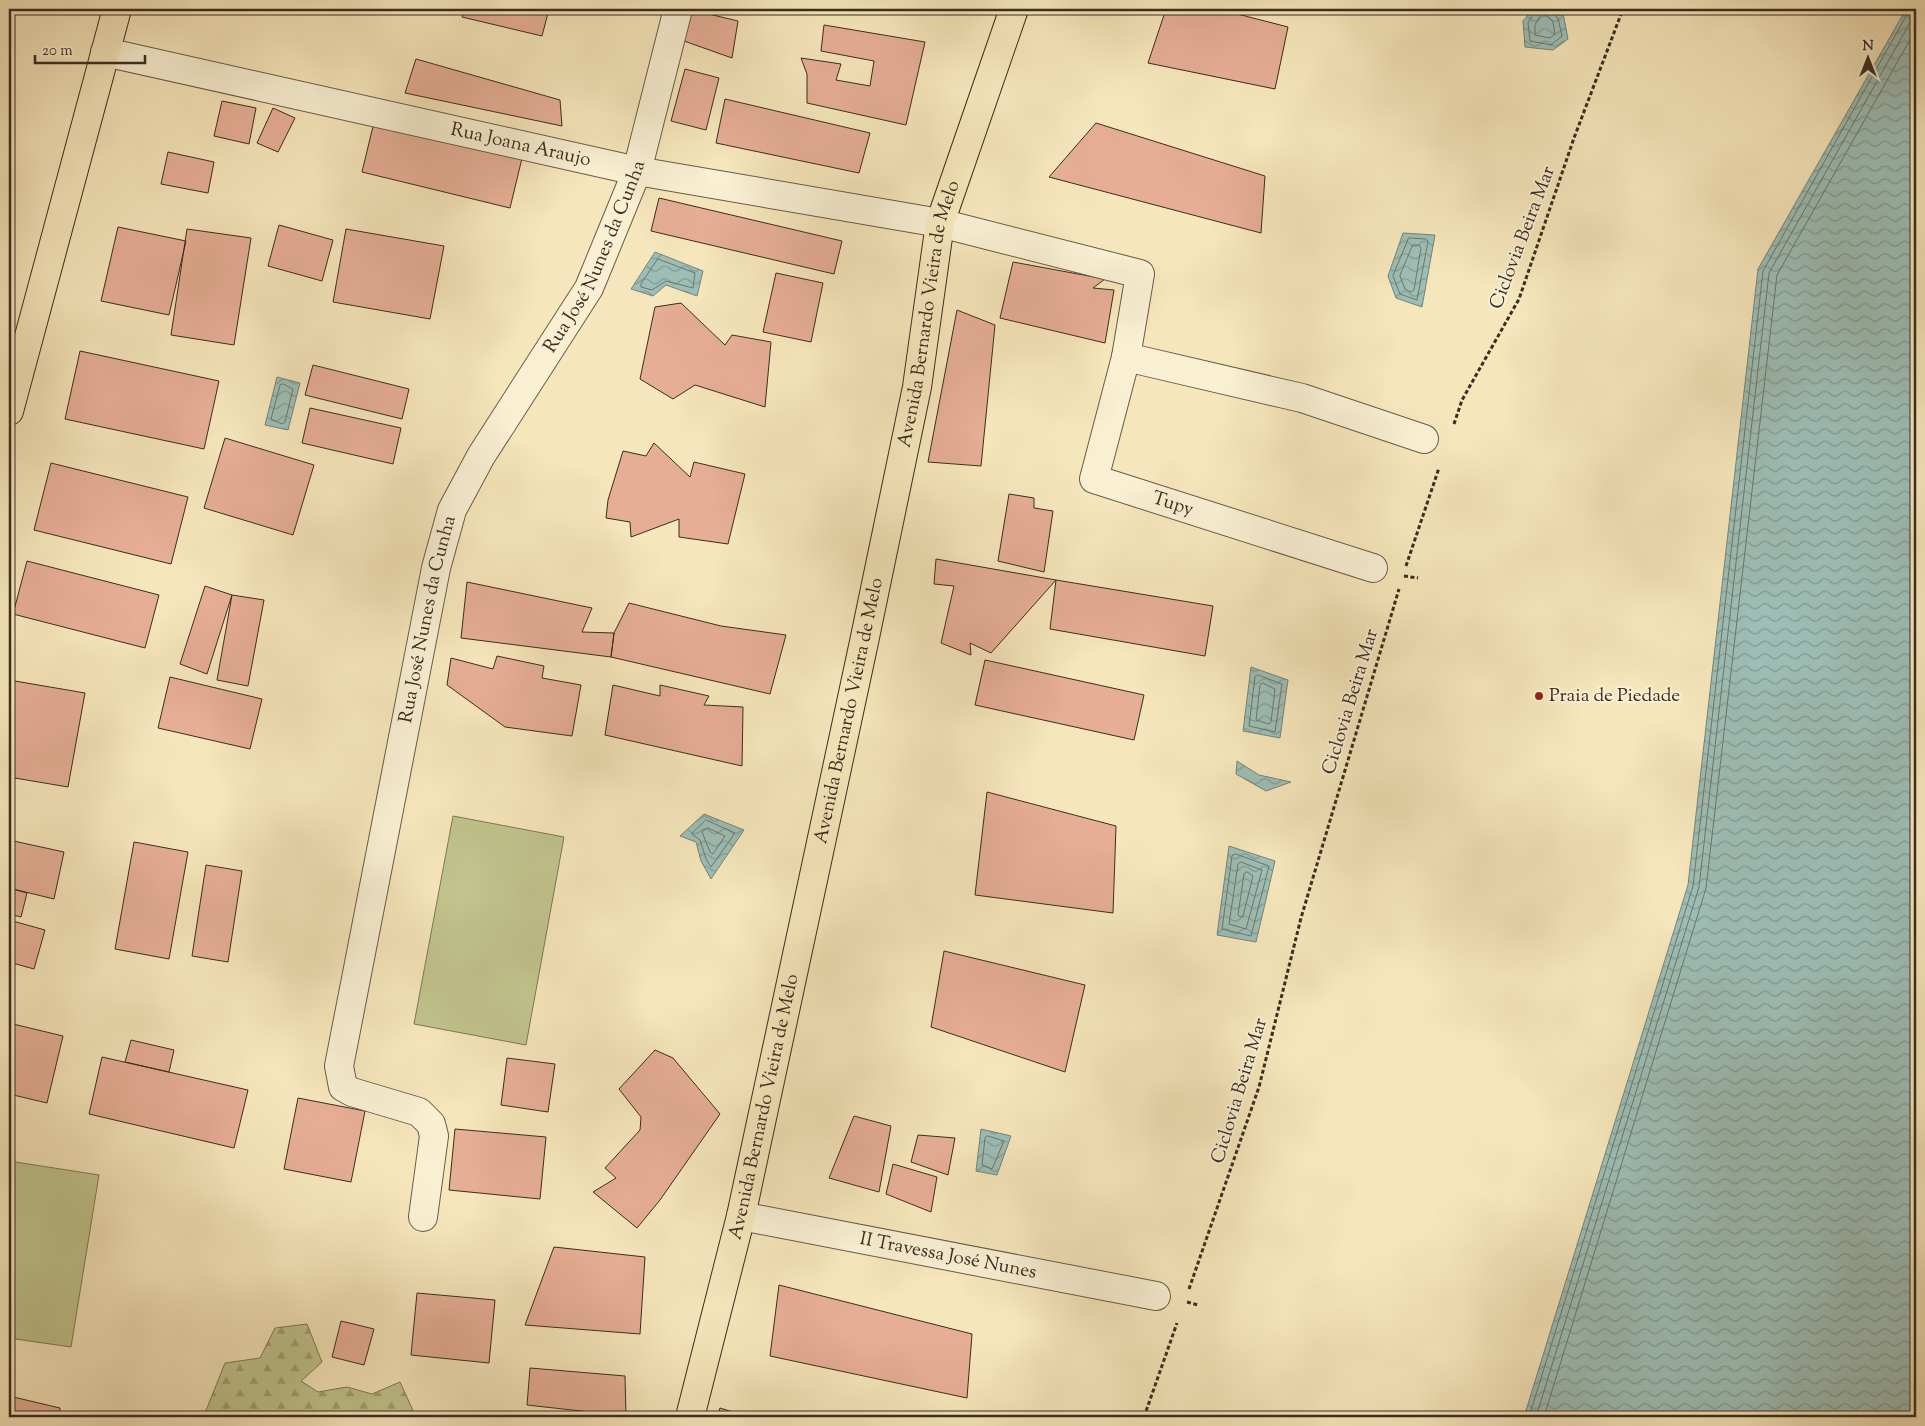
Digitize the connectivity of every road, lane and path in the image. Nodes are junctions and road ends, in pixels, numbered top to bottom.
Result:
1 (117, 9) edge
2 (678, 9) edge
3 (1014, 9) edge
4 (1623, 9) edge
5 (105, 52) junction
6 (637, 171) junction
7 (940, 222) junction
8 (1126, 357) junction
9 (9, 411) edge
10 (1453, 427) dead end
11 (1424, 439) dead end
12 (1441, 464) dead end
13 (1373, 568) dead end
14 (741, 1216) junction
15 (423, 1217) dead end
16 (1188, 1292) dead end
17 (1156, 1296) dead end
18 (1185, 1301) dead end
19 (1182, 1310) dead end
20 (1179, 1319) dead end
21 (690, 1417) edge
22 (1144, 1417) edge

1 - 5 main road
2 - 6 street, Rua José Nunes da Cunha
3 - 7 main road, Avenida Bernardo Vieira de Melo
4 - 10 path, Ciclovia Beira Mar
5 - 6 street, Rua Joana Araujo
5 - 9 main road
6 - 7 street, Rua Joana Araujo
6 - 15 street, Rua José Nunes da Cunha
7 - 8 street, Tupy
7 - 14 main road, Avenida Bernardo Vieira de Melo
8 - 11 street
8 - 13 street, Tupy
12 - 16 path, Ciclovia Beira Mar
14 - 17 street, II Travessa José Nunes
14 - 21 main road, Avenida Bernardo Vieira de Melo
18 - 19 path
20 - 22 path

